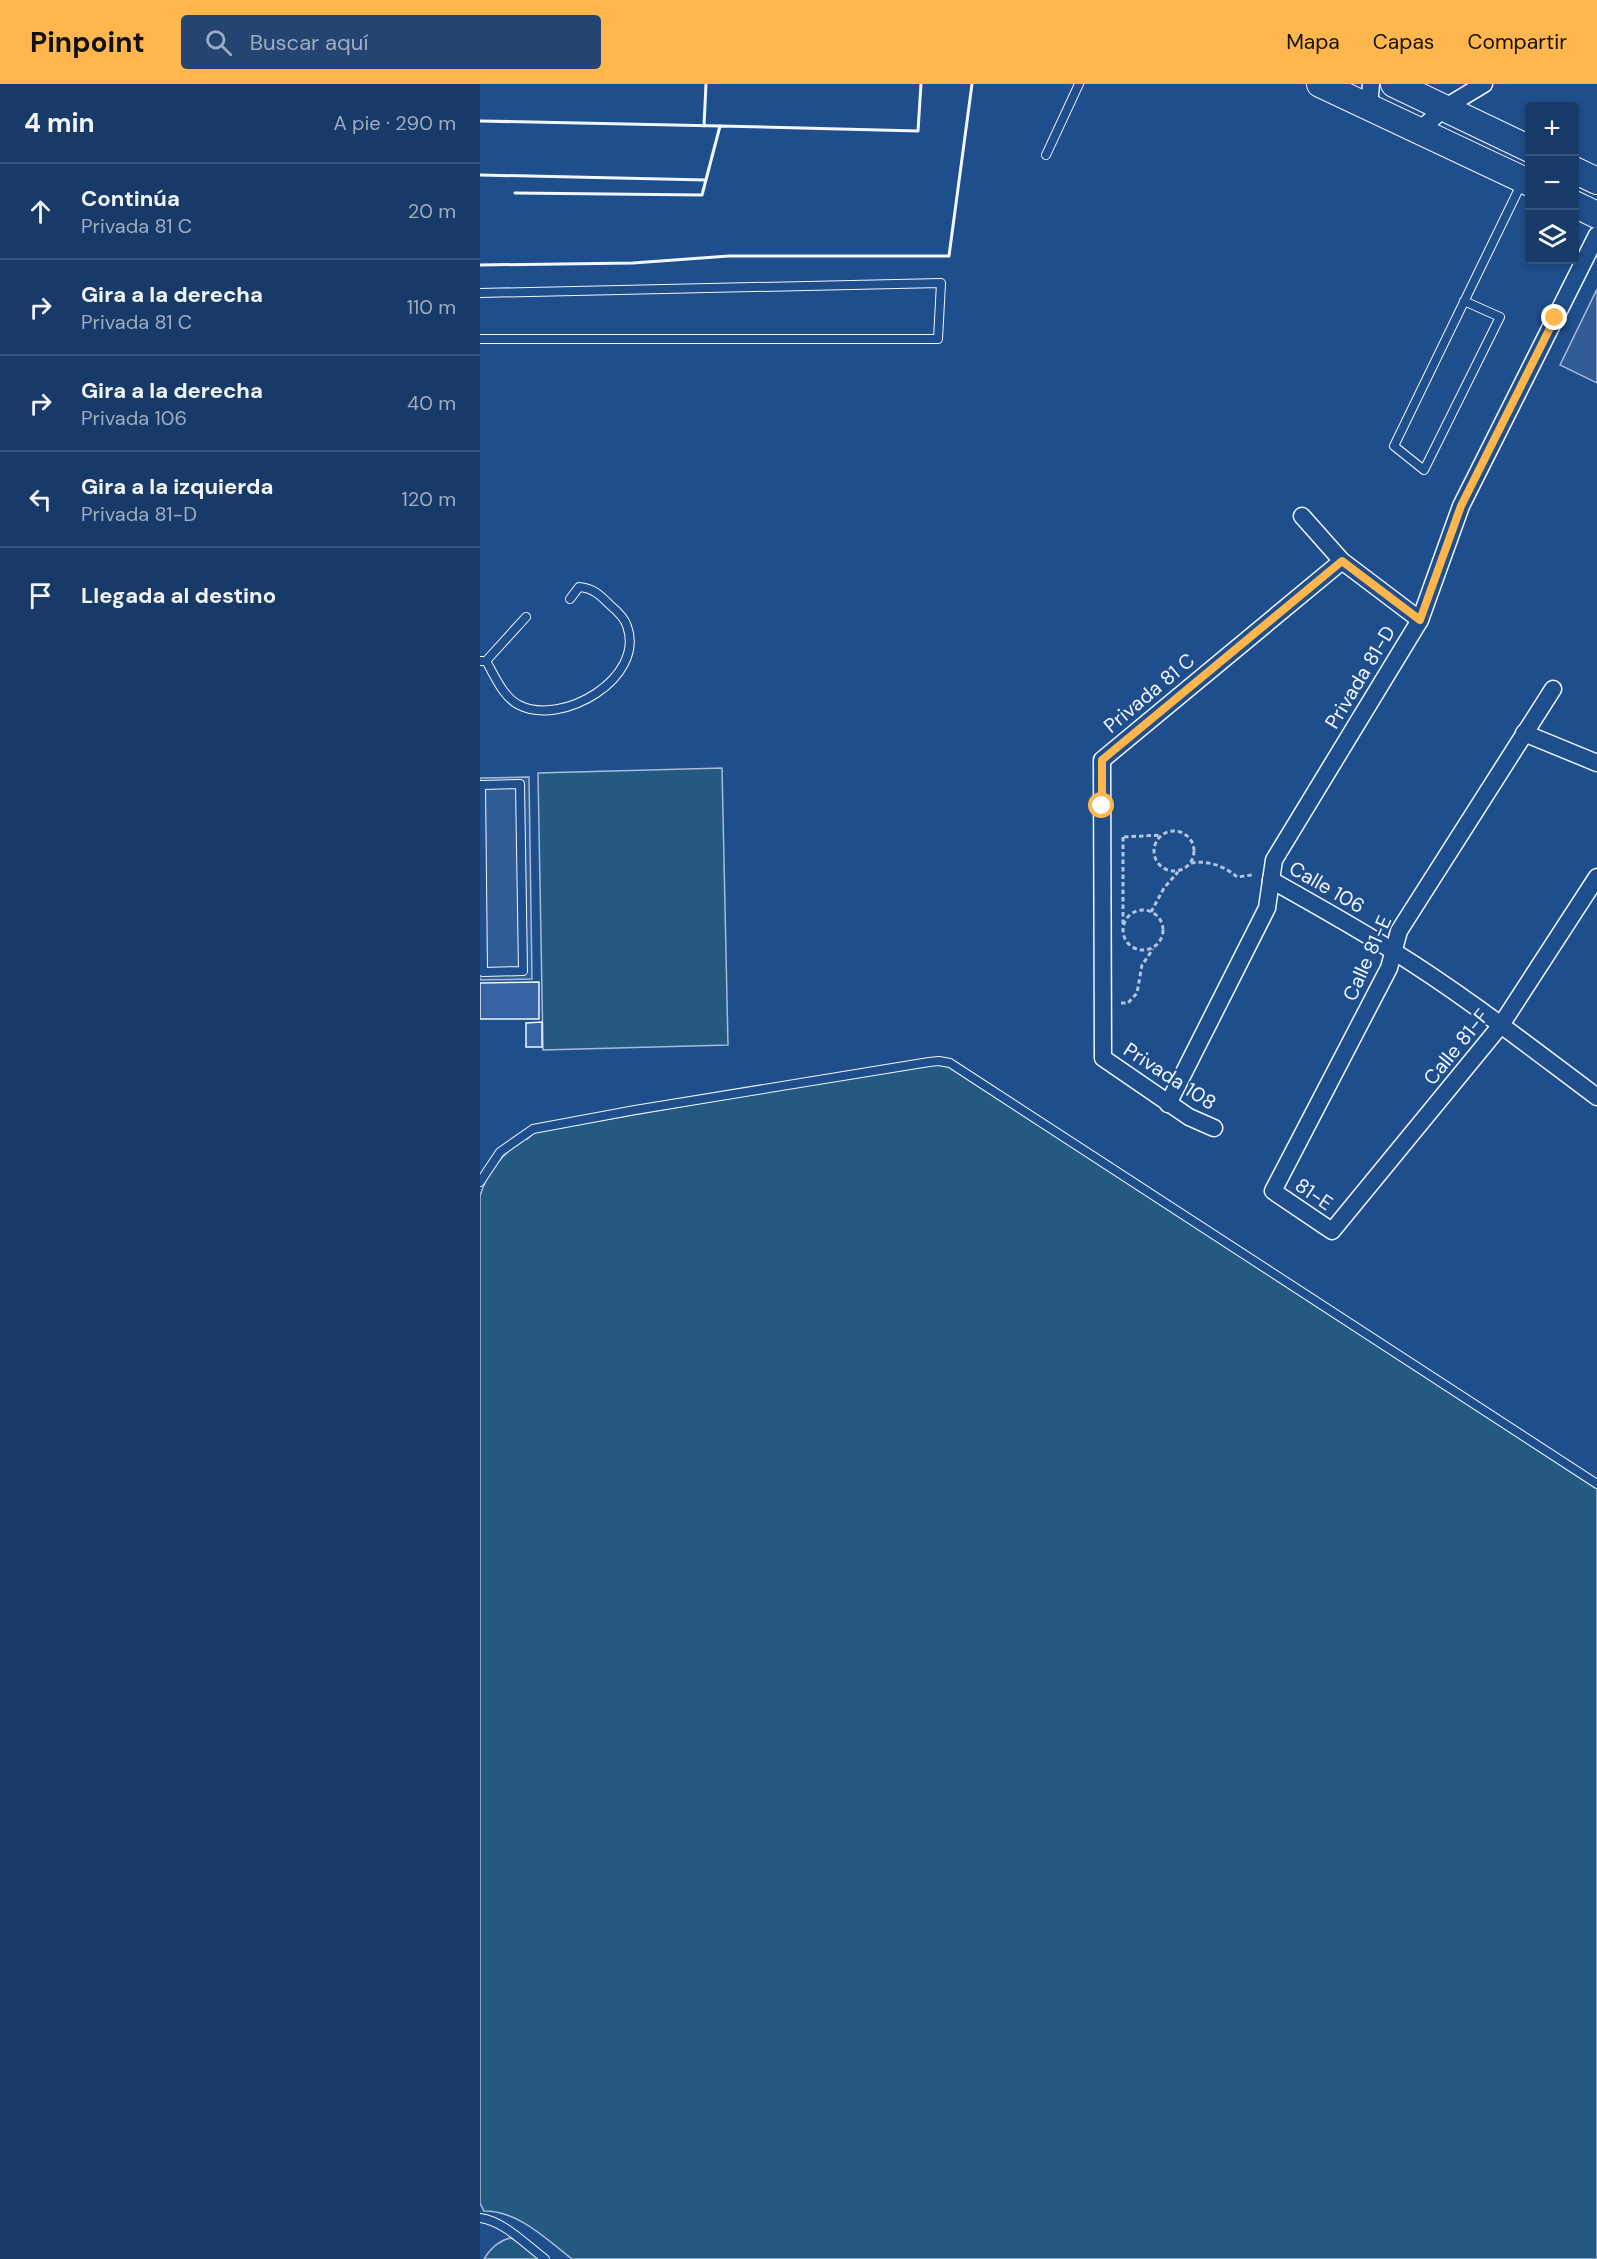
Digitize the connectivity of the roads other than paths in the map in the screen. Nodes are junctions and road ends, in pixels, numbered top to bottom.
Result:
1 (1079, 84) edge
2 (1320, 84) edge
3 (1394, 84) edge
4 (1484, 84) edge
5 (1370, 95) edge
6 (1444, 108) junction
7 (1418, 132) junction
8 (1525, 147) edge
9 (1046, 155) dead end
10 (1579, 172) edge
11 (1525, 176) edge
12 (1525, 181) edge
13 (1597, 181) edge
14 (1579, 206) edge
15 (1597, 215) edge
16 (1597, 235) edge
17 (480, 294) edge
18 (1464, 301) junction
19 (480, 339) edge
20 (1302, 516) dead end
21 (1342, 561) junction
22 (570, 599) dead end
23 (526, 617) dead end
24 (1420, 620) junction
25 (483, 661) edge
26 (1553, 689) dead end
27 (1524, 733) junction
28 (1597, 763) edge
29 (1597, 877) edge
30 (1271, 880) junction
31 (481, 924) edge
32 (1394, 951) junction
33 (1501, 1025) junction
34 (1103, 1058) joint
35 (1597, 1097) edge
36 (1168, 1104) junction
37 (1214, 1128) dead end
38 (480, 1182) edge
39 (1273, 1191) joint
40 (1332, 1231) joint
41 (1597, 1484) edge
42 (480, 2218) edge
43 (545, 2259) edge

1 - 9 lane
2 - 5 main road
3 - 6 main road
4 - 6 street
5 - 7 main road
6 - 7 street
6 - 8 main road
7 - 11 main road
10 - 13 main road
12 - 18 lane
14 - 15 main road
16 - 24 street, Privada 81-D
17 - 19 lane
18 - 18 lane
20 - 21 street
21 - 24 street
21 - 34 street, Privada 81 C
22 - 25 lane
23 - 25 lane
24 - 30 street, Privada 81-D
26 - 27 street, Calle 81-E
27 - 28 street
27 - 32 street, Calle 81-E
29 - 33 street, Calle 81-F
30 - 32 street, Calle 106
30 - 36 street, Privada 81-D
31 - 31 lane
32 - 33 street, Calle 106
32 - 39 street, Calle 81-E
33 - 35 street, Calle 106
33 - 40 street, Calle 81-F
34 - 36 street, Privada 108
36 - 37 street, Privada 108
38 - 41 lane
39 - 40 street, 81-E
42 - 43 lane

